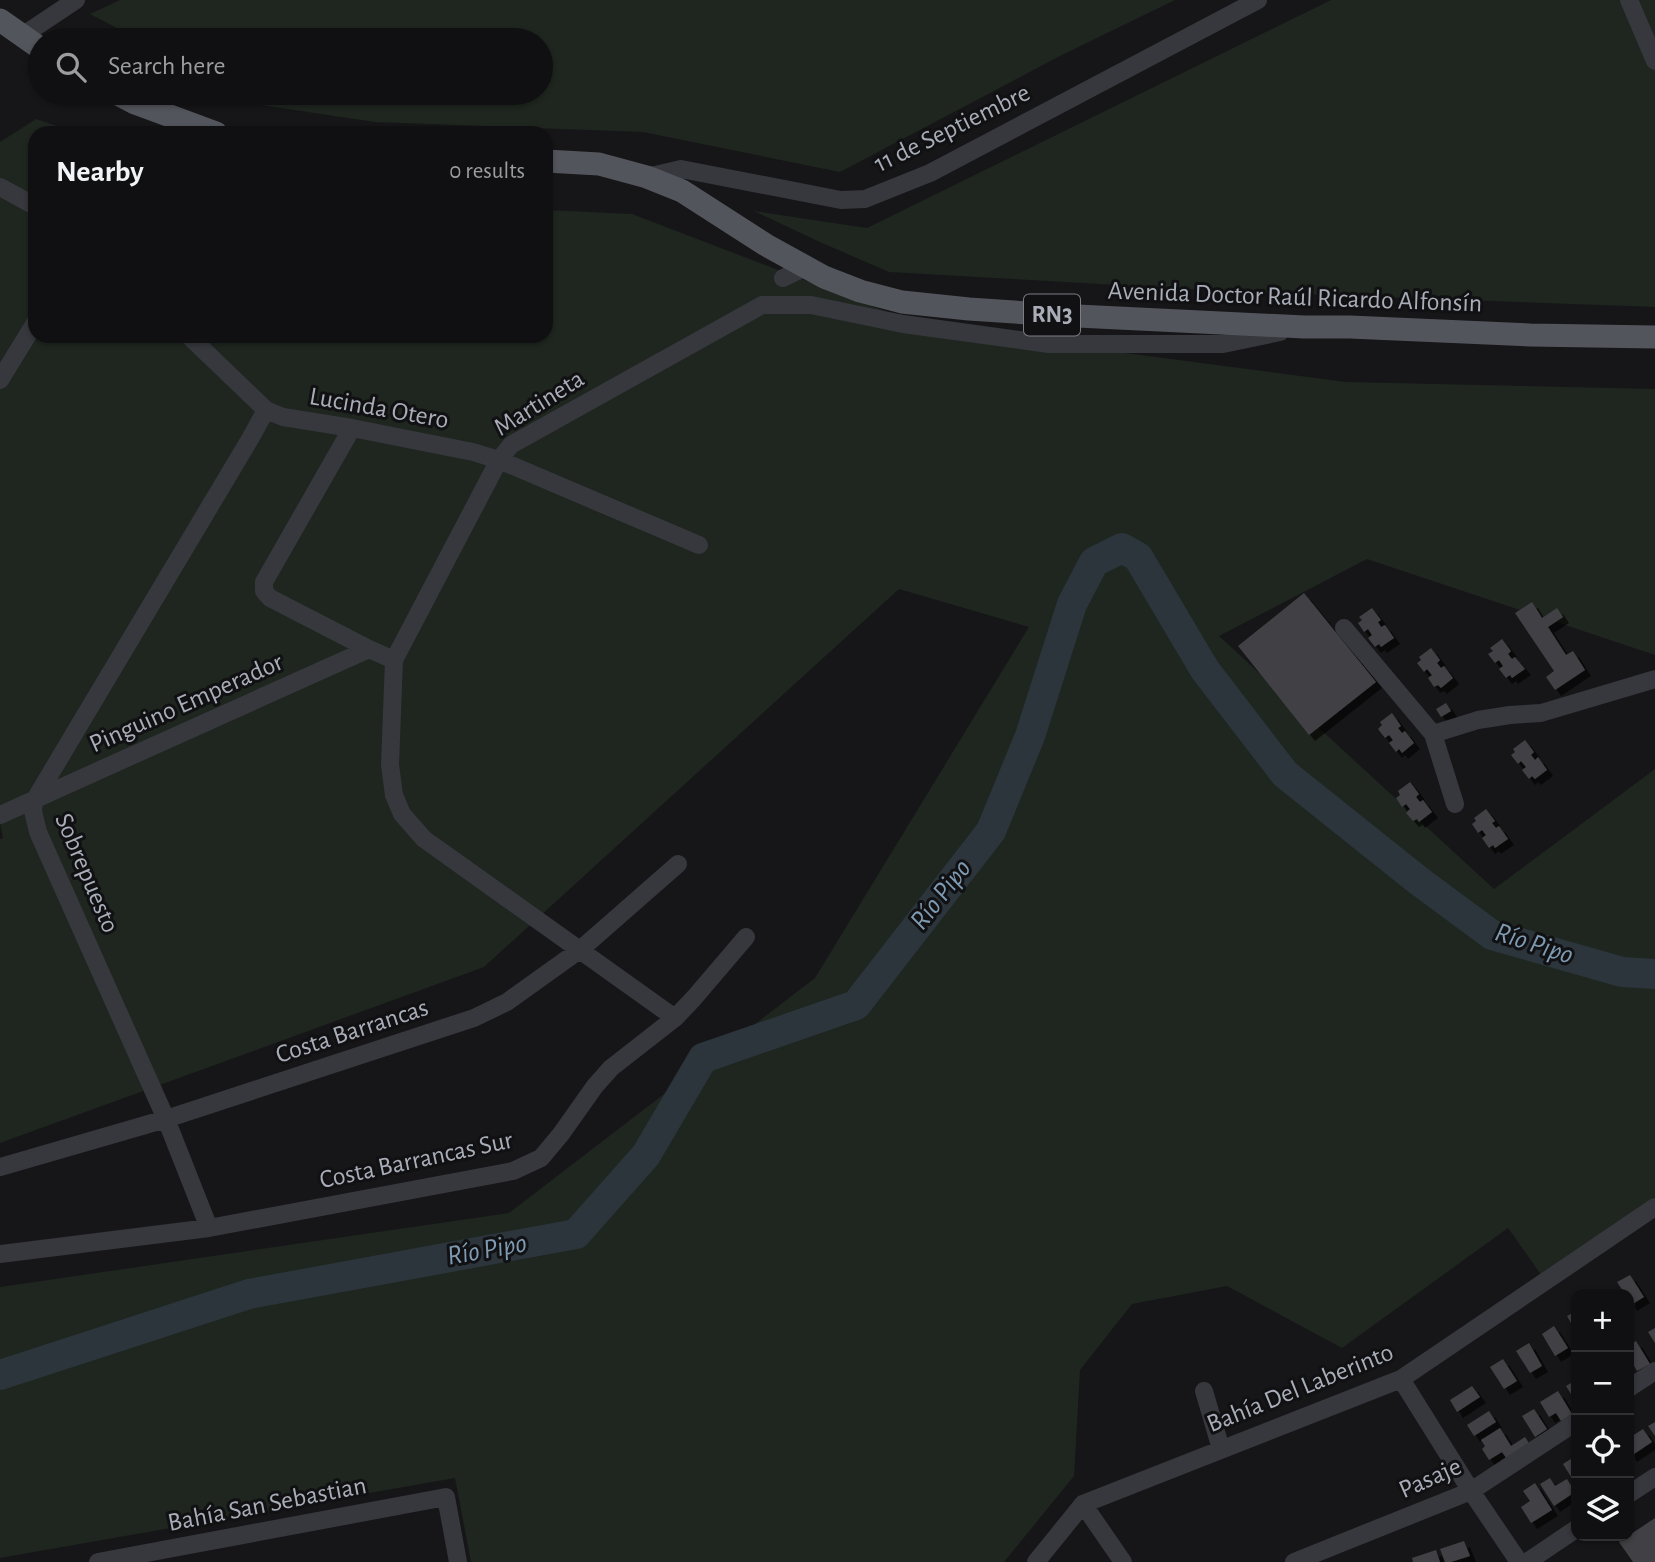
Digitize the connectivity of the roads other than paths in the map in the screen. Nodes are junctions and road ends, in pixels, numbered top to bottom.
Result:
1 (76, 0) edge
2 (1258, 0) edge
3 (1629, 0) edge
4 (0, 20) edge
5 (46, 28) edge
6 (28, 40) edge
7 (1655, 61) edge
8 (140, 105) edge
9 (197, 126) edge
10 (553, 161) edge
11 (647, 177) junction
12 (0, 187) edge
13 (28, 202) edge
14 (806, 267) junction
15 (783, 278) dead end
16 (1304, 327) junction
17 (28, 334) edge
18 (1655, 337) edge
19 (196, 343) edge
20 (0, 380) edge
21 (266, 410) junction
22 (352, 428) junction
23 (499, 460) junction
24 (699, 545) dead end
25 (1344, 628) dead end
26 (369, 649) junction
27 (394, 660) junction
28 (1655, 679) edge
29 (1433, 734) junction
30 (34, 800) junction
31 (1455, 804) dead end
32 (0, 815) edge
33 (678, 864) dead end
34 (746, 937) dead end
35 (580, 949) junction
36 (675, 1018) junction
37 (166, 1119) junction
38 (0, 1167) edge
39 (1655, 1207) edge
40 (209, 1228) junction
41 (0, 1254) edge
42 (1655, 1371) edge
43 (1401, 1379) junction
44 (1634, 1385) edge
45 (1204, 1391) dead end
46 (1571, 1425) edge
47 (1221, 1449) junction
48 (1655, 1477) edge
49 (1634, 1491) edge
50 (1471, 1492) junction
51 (1083, 1504) junction
52 (1571, 1532) edge
53 (174, 1555) edge
54 (98, 1562) edge
55 (458, 1562) edge
56 (1036, 1562) edge
57 (1123, 1562) edge
58 (1294, 1562) edge
59 (1519, 1562) edge
60 (1527, 1562) edge

1 - 5 street
2 - 11 street, 11 de Septiembre
3 - 7 street
4 - 6 main road
8 - 9 main road
10 - 11 main road, Avenida Doctor Raúl Ricardo Alfonsín / RN3
11 - 14 main road, Avenida Doctor Raúl Ricardo Alfonsín / RN3
12 - 13 street
14 - 15 street
14 - 16 main road, Avenida Doctor Raúl Ricardo Alfonsín / RN3
16 - 18 main road, Avenida Doctor Raúl Ricardo Alfonsín / RN3
16 - 23 street, Martineta
17 - 20 street
19 - 21 street, Lucinda Otero
21 - 22 street, Lucinda Otero
21 - 30 street, Sobrepuesto
22 - 23 street, Lucinda Otero
22 - 26 street
23 - 24 street, Lucinda Otero
23 - 27 street, Martineta
25 - 29 street
26 - 27 street
26 - 30 street, Pinguino Emperador
27 - 35 street, Martineta
28 - 29 street
29 - 31 street
30 - 32 street, Pinguino Emperador
30 - 37 street, Sobrepuesto
33 - 35 street, Costa Barrancas
34 - 36 street, Costa Barrancas Sur
35 - 36 street, Martineta
35 - 37 street, Costa Barrancas
36 - 40 street, Costa Barrancas Sur
37 - 38 street, Costa Barrancas
37 - 40 street, Sobrepuesto
39 - 43 street, Bahía Del Laberinto
40 - 41 street, Costa Barrancas Sur
42 - 44 street
43 - 47 street, Bahía Del Laberinto
43 - 50 street
45 - 47 street
46 - 50 street, Pasaje
47 - 51 street, Bahía Del Laberinto
48 - 49 street
50 - 58 street, Pasaje
50 - 59 street
51 - 56 street, Bahía Del Laberinto
51 - 57 street
52 - 60 street
53 - 54 street, Bahía San Sebastian
53 - 55 street, Bahía San Sebastian

